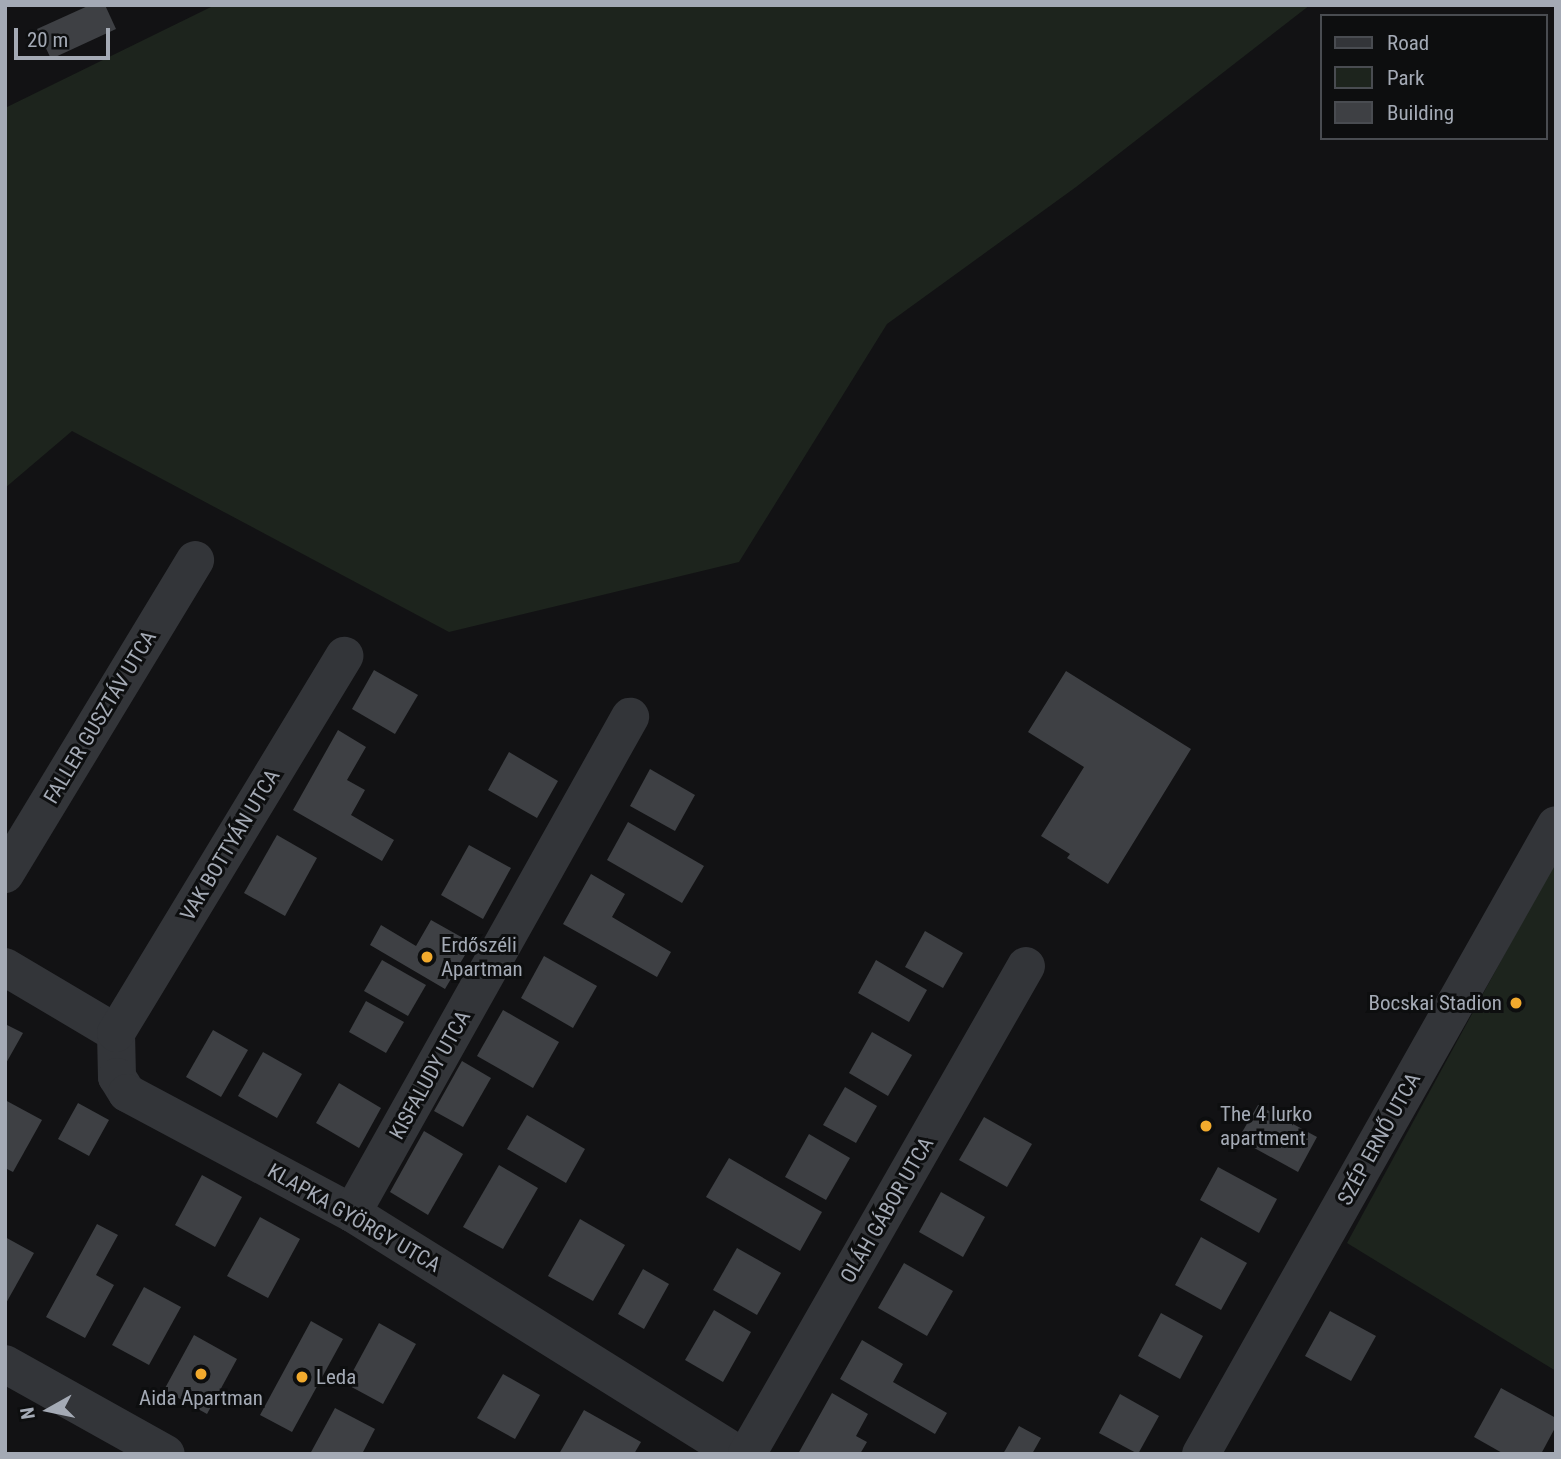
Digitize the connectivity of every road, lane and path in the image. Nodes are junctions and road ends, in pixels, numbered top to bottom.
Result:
1 (195, 560) dead end
2 (344, 656) dead end
3 (630, 717) dead end
4 (1556, 825) edge
5 (5, 874) edge
6 (1026, 966) dead end
7 (5, 967) edge
8 (116, 1033) junction
9 (352, 1213) junction
10 (5, 1364) edge
11 (166, 1454) edge
12 (738, 1454) edge
13 (747, 1454) edge
14 (1201, 1454) edge

1 - 5 street, FALLER GUSZTÁV UTCA
2 - 8 street, VAK BOTTYÁN UTCA
3 - 9 street, KISFALUDY UTCA
4 - 14 street, SZÉP ERNŐ UTCA
6 - 13 street, OLÁH GÁBOR UTCA
7 - 8 street
8 - 9 street, KLAPKA GYÖRGY UTCA
9 - 12 street, KLAPKA GYÖRGY UTCA
10 - 11 street

